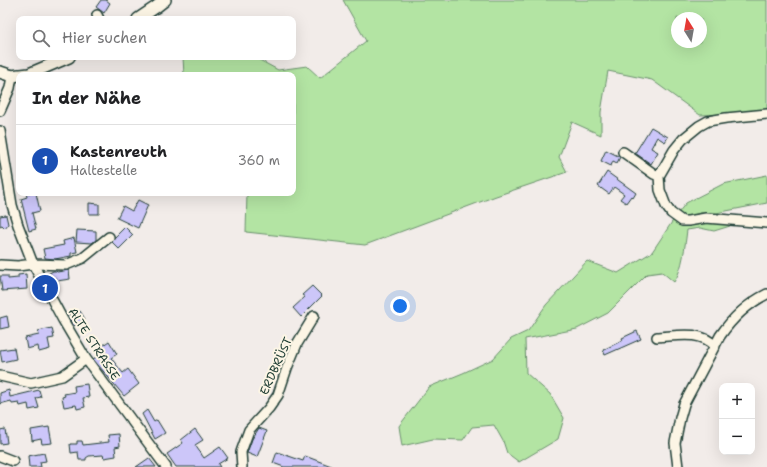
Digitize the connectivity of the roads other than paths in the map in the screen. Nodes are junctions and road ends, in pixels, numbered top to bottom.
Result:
1 (165, 0) edge
2 (142, 16) edge
3 (62, 60) edge
4 (0, 72) edge
5 (34, 72) edge
6 (16, 76) edge
7 (16, 79) edge
8 (0, 111) edge
9 (767, 114) edge
10 (0, 131) edge
11 (622, 152) dead end
12 (659, 176) junction
13 (767, 223) edge
14 (109, 237) dead end
15 (33, 264) junction
16 (0, 265) edge
17 (767, 294) edge
18 (314, 316) dead end
19 (657, 337) dead end
20 (715, 346) junction
21 (86, 359) junction
22 (0, 376) edge
23 (0, 456) edge
24 (13, 461) dead end
25 (166, 467) edge
26 (242, 467) edge
27 (678, 467) edge

1 - 2 main road
3 - 5 main road
4 - 6 main road
7 - 8 street
9 - 12 street
10 - 15 street, ALTE STRASSE
11 - 12 street
12 - 13 street
14 - 15 street
15 - 16 street
15 - 21 street, ALTE STRASSE
17 - 20 street
18 - 26 street, ERDBRÜST
19 - 20 street
20 - 27 street
21 - 22 street
21 - 25 street, ALTE STRASSE
23 - 24 street

